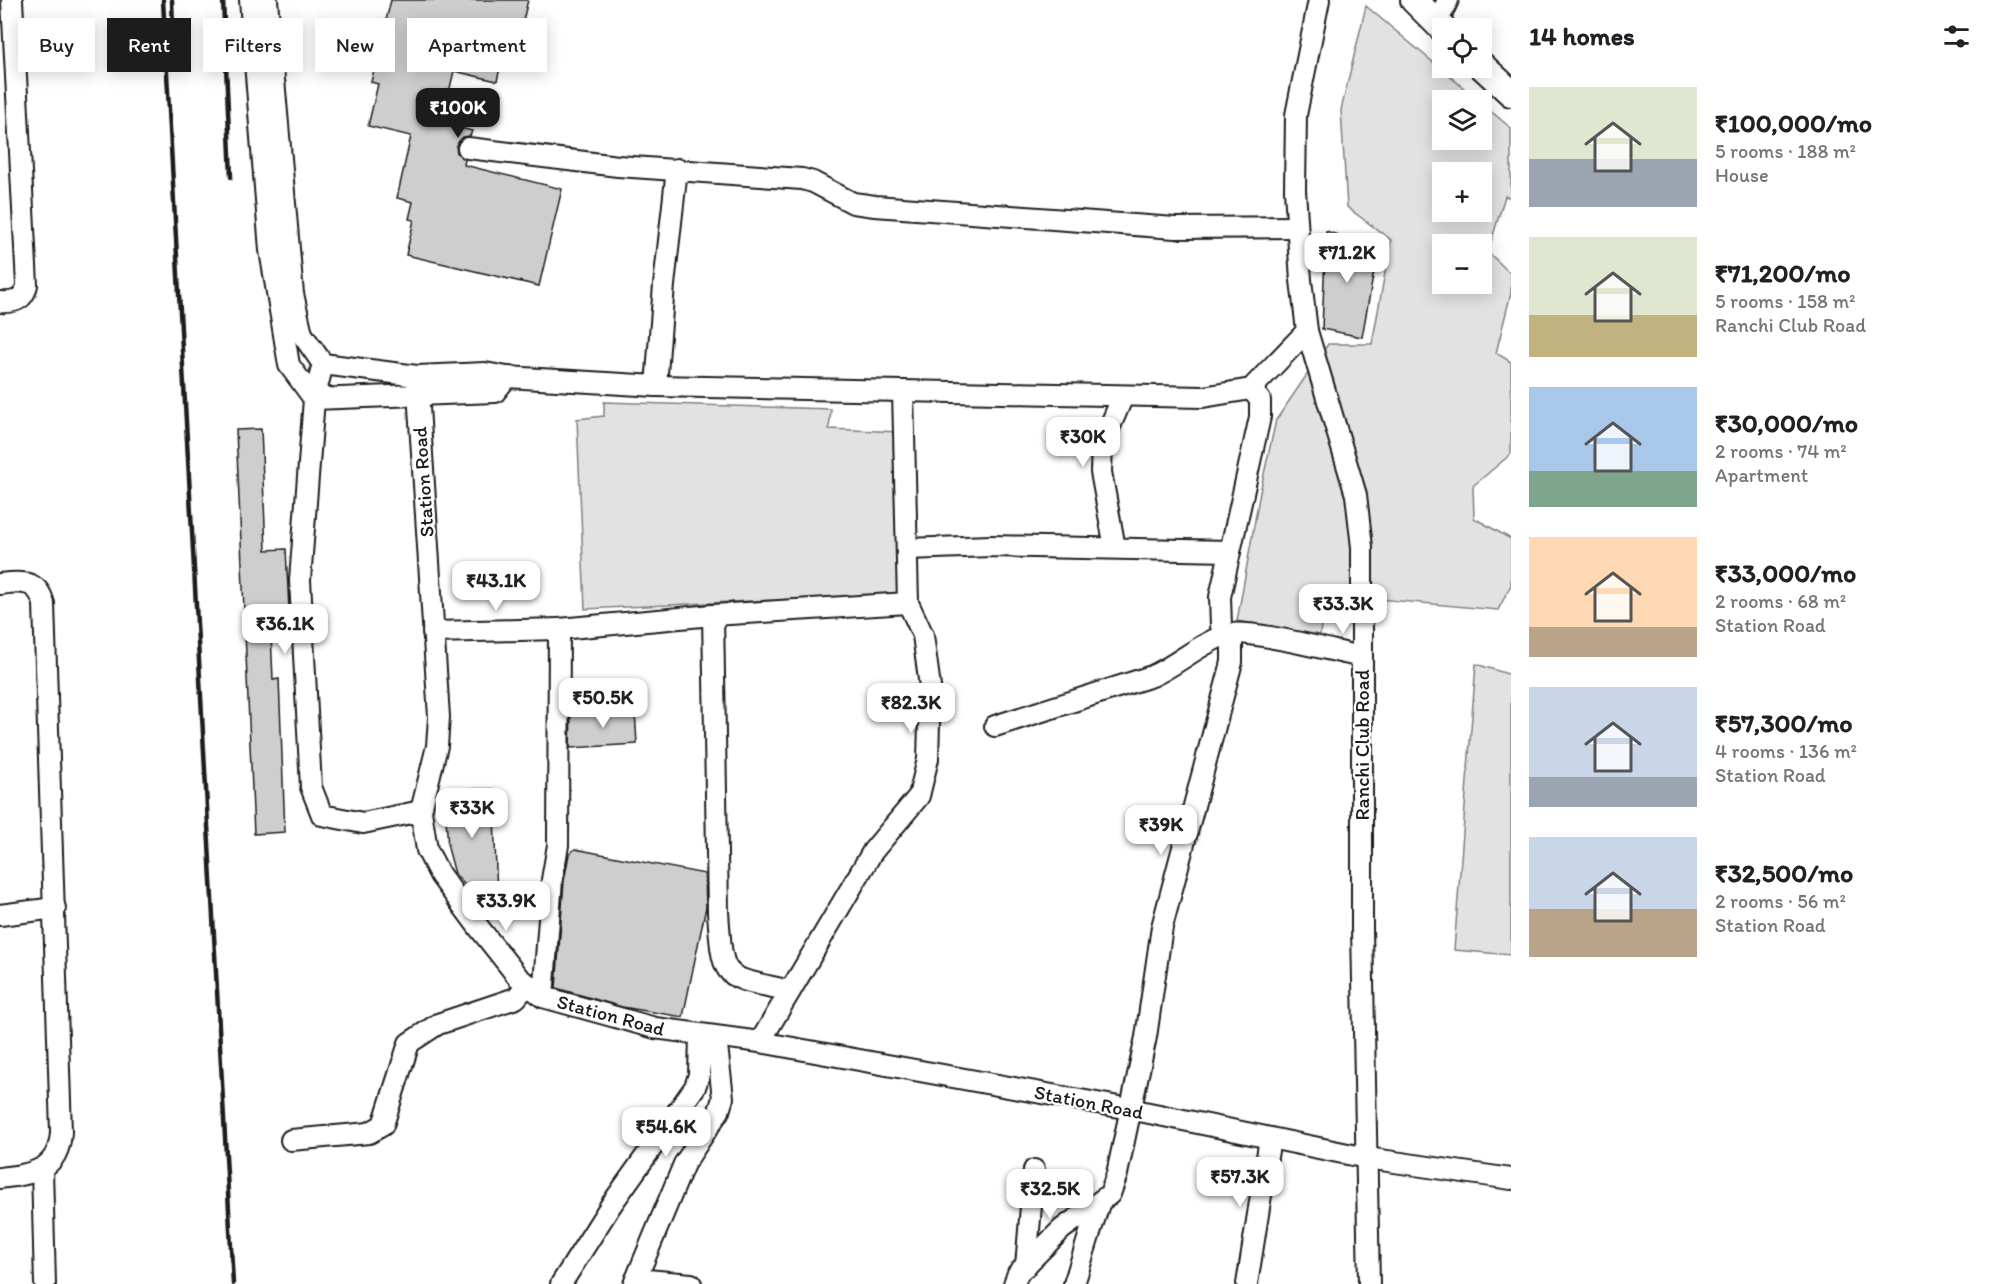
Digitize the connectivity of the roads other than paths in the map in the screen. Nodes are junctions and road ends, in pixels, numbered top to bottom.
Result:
1 (12, 0) edge
2 (250, 0) edge
3 (267, 0) edge
4 (1319, 0) edge
5 (1414, 0) edge
6 (1448, 0) edge
7 (1432, 18) edge
8 (1442, 18) edge
9 (1492, 75) edge
10 (1511, 93) edge
11 (468, 148) dead end
12 (677, 169) junction
13 (1297, 227) junction
14 (0, 302) edge
15 (1307, 331) junction
16 (323, 364) junction
17 (417, 376) junction
18 (507, 377) junction
19 (656, 386) junction
20 (1251, 389) junction
21 (903, 391) junction
22 (417, 396) junction
23 (1123, 396) junction
24 (314, 399) junction
25 (1115, 548) junction
26 (907, 549) junction
27 (1230, 551) junction
28 (0, 584) edge
29 (908, 603) junction
30 (713, 615) junction
31 (559, 629) junction
32 (433, 632) junction
33 (1226, 634) junction
34 (1362, 657) junction
35 (995, 726) dead end
36 (421, 811) junction
37 (56, 908) junction
38 (0, 915) edge
39 (535, 990) junction
40 (790, 991) junction
41 (708, 1036) junction
42 (760, 1042) junction
43 (1130, 1108) junction
44 (1270, 1138) junction
45 (291, 1140) dead end
46 (1367, 1158) junction
47 (42, 1169) junction
48 (1034, 1170) dead end
49 (0, 1178) edge
50 (1511, 1179) edge
51 (1099, 1204) junction
52 (1026, 1266) junction
53 (635, 1282) edge
54 (45, 1284) edge
55 (561, 1284) edge
56 (684, 1284) edge
57 (1014, 1284) edge
58 (1074, 1284) edge
59 (1247, 1284) edge
60 (1370, 1284) edge

1 - 14 street
2 - 24 street
3 - 16 street
4 - 13 street, Ranchi Club Road
5 - 7 main road
6 - 8 street
9 - 10 main road
11 - 12 street
12 - 13 street
12 - 19 street
13 - 15 street, Ranchi Club Road
15 - 20 street
15 - 34 street, Ranchi Club Road
16 - 17 street
16 - 24 street
17 - 18 street
17 - 22 street, Station Road
18 - 19 street
18 - 22 street
19 - 21 street
20 - 23 street
20 - 27 street
21 - 23 street
21 - 26 street
22 - 24 street
22 - 32 street, Station Road
23 - 25 street
24 - 36 street
25 - 26 street
25 - 27 street
26 - 29 street
27 - 33 street
28 - 37 street
29 - 30 street
29 - 40 street
30 - 31 street
30 - 40 street
31 - 32 street
31 - 39 street
32 - 36 street, Station Road
33 - 34 street
33 - 35 street
33 - 43 street
34 - 46 street, Ranchi Club Road
36 - 39 street, Station Road
37 - 38 street
37 - 47 street
39 - 41 street, Station Road
39 - 45 street
40 - 42 street
41 - 42 street, Station Road
41 - 53 street
41 - 55 street
42 - 43 street, Station Road
43 - 44 street, Station Road
43 - 51 street
44 - 46 street, Station Road
44 - 59 street
46 - 50 street, Station Road
46 - 60 street, Ranchi Club Road
47 - 49 street
47 - 54 street
48 - 52 street
51 - 52 street
51 - 58 street
52 - 57 street
53 - 56 street

